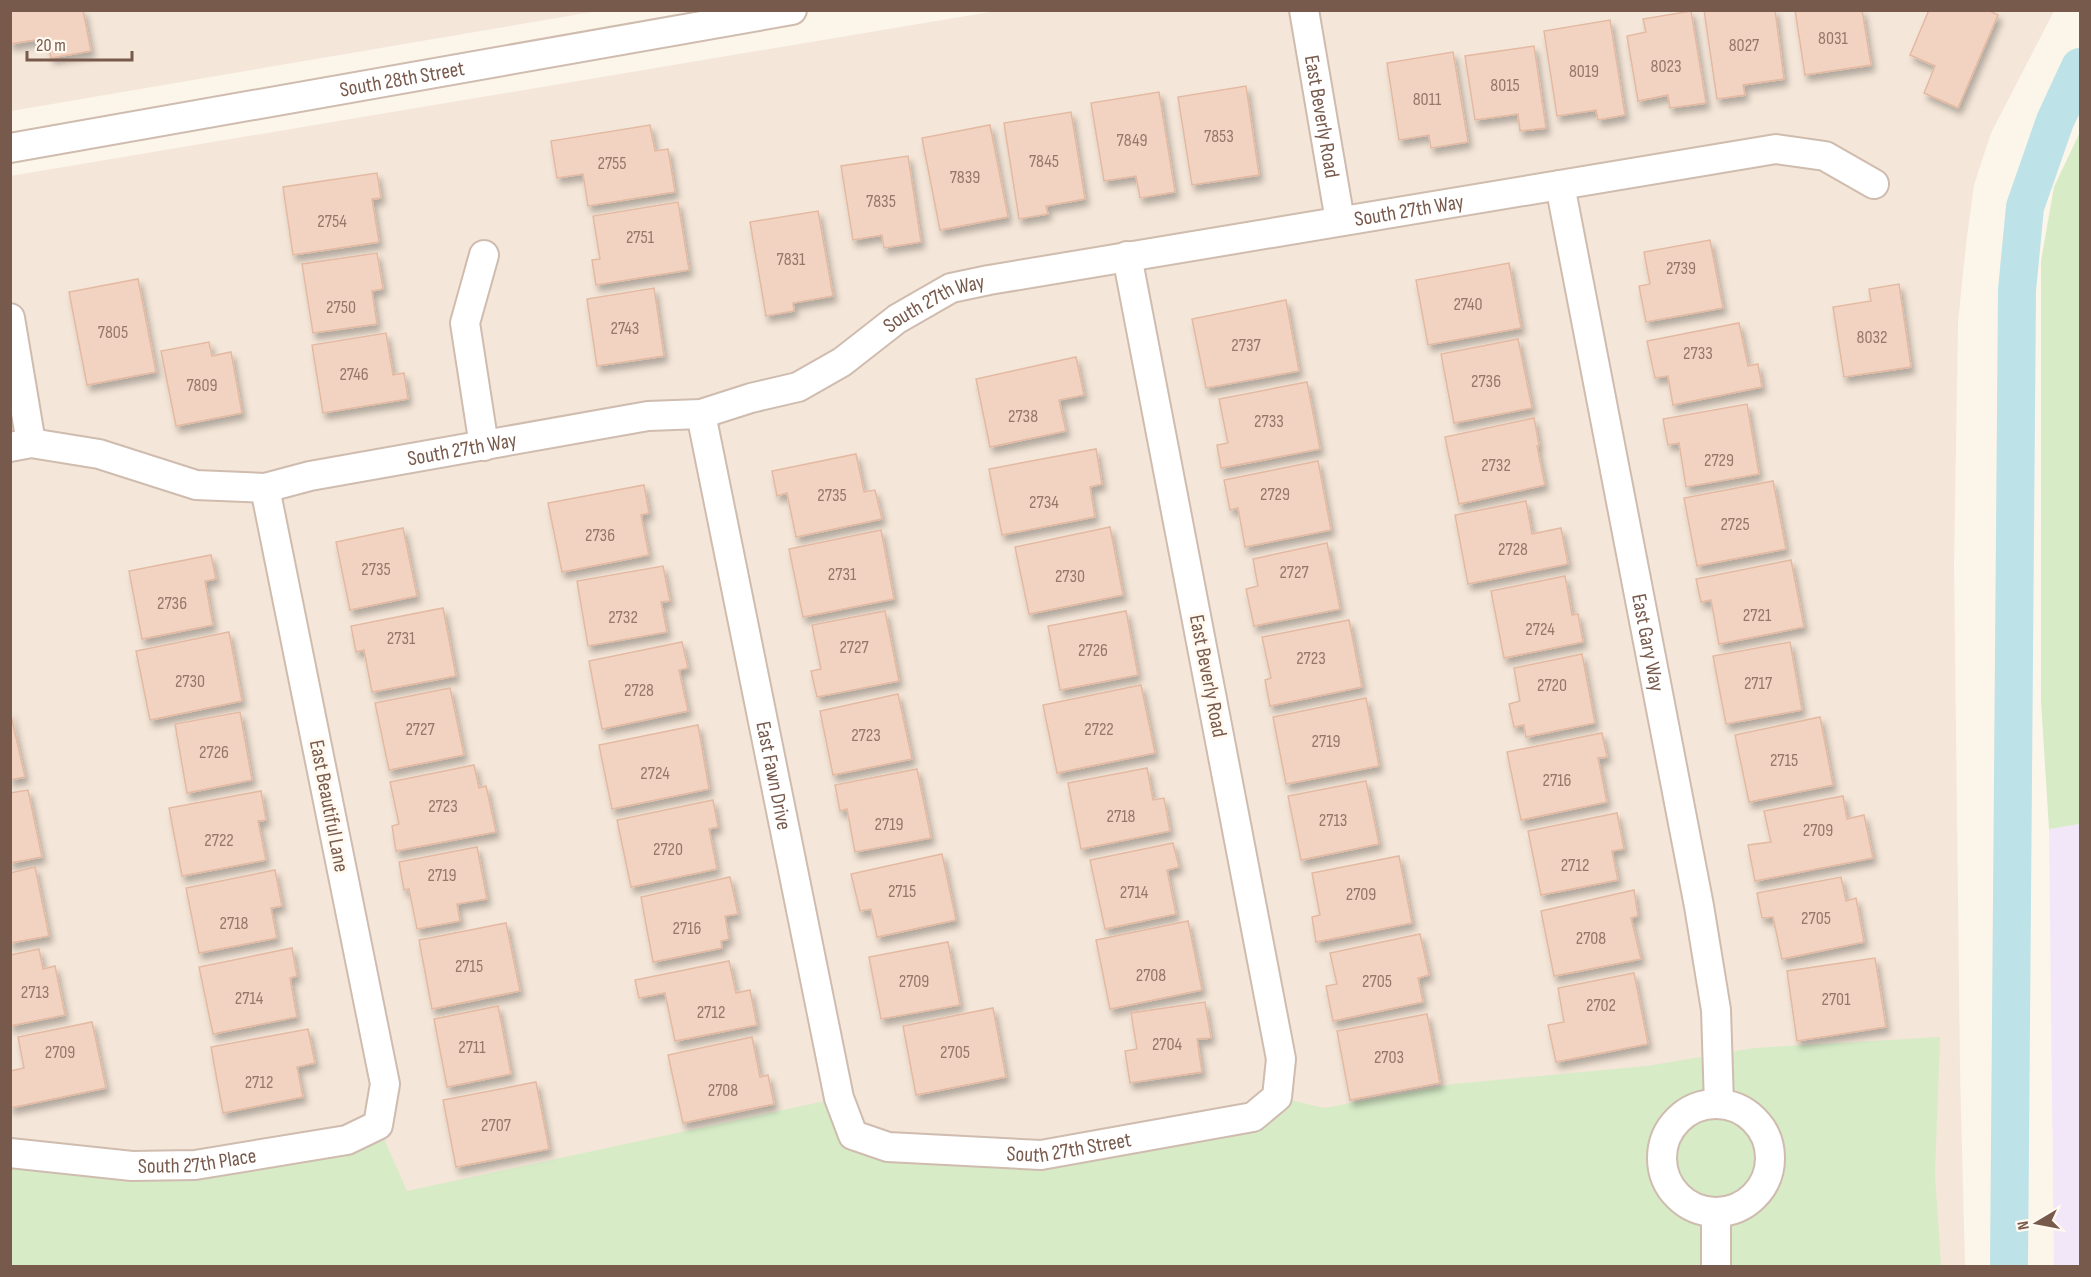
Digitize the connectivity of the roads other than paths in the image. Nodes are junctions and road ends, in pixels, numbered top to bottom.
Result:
1 (792, 10) edge
2 (1304, 10) edge
3 (10, 148) edge
4 (1874, 184) dead end
5 (1560, 185) junction
6 (1340, 221) junction
7 (484, 255) dead end
8 (1127, 256) junction
9 (10, 318) edge
10 (701, 414) junction
11 (21, 445) edge
12 (484, 446) junction
13 (265, 488) junction
14 (1277, 1097) joint
15 (1719, 1104) junction
16 (378, 1125) joint
17 (853, 1135) joint
18 (10, 1153) edge
19 (1716, 1212) junction
20 (1716, 1266) edge

1 - 3 street, South 28th Street
2 - 6 street, East Beverly Road
4 - 5 street, South 27th Way
5 - 6 street, South 27th Way
5 - 15 street, East Gary Way
6 - 8 street, South 27th Way
7 - 12 street
8 - 10 street, South 27th Way
8 - 14 street, East Beverly Road
9 - 11 street
10 - 12 street, South 27th Way
10 - 17 street, East Fawn Drive
11 - 13 street, South 27th Way
12 - 13 street, South 27th Way
13 - 16 street, East Beautiful Lane
14 - 17 street, South 27th Street
15 - 19 street
15 - 19 street
16 - 18 street, South 27th Place
19 - 20 street

